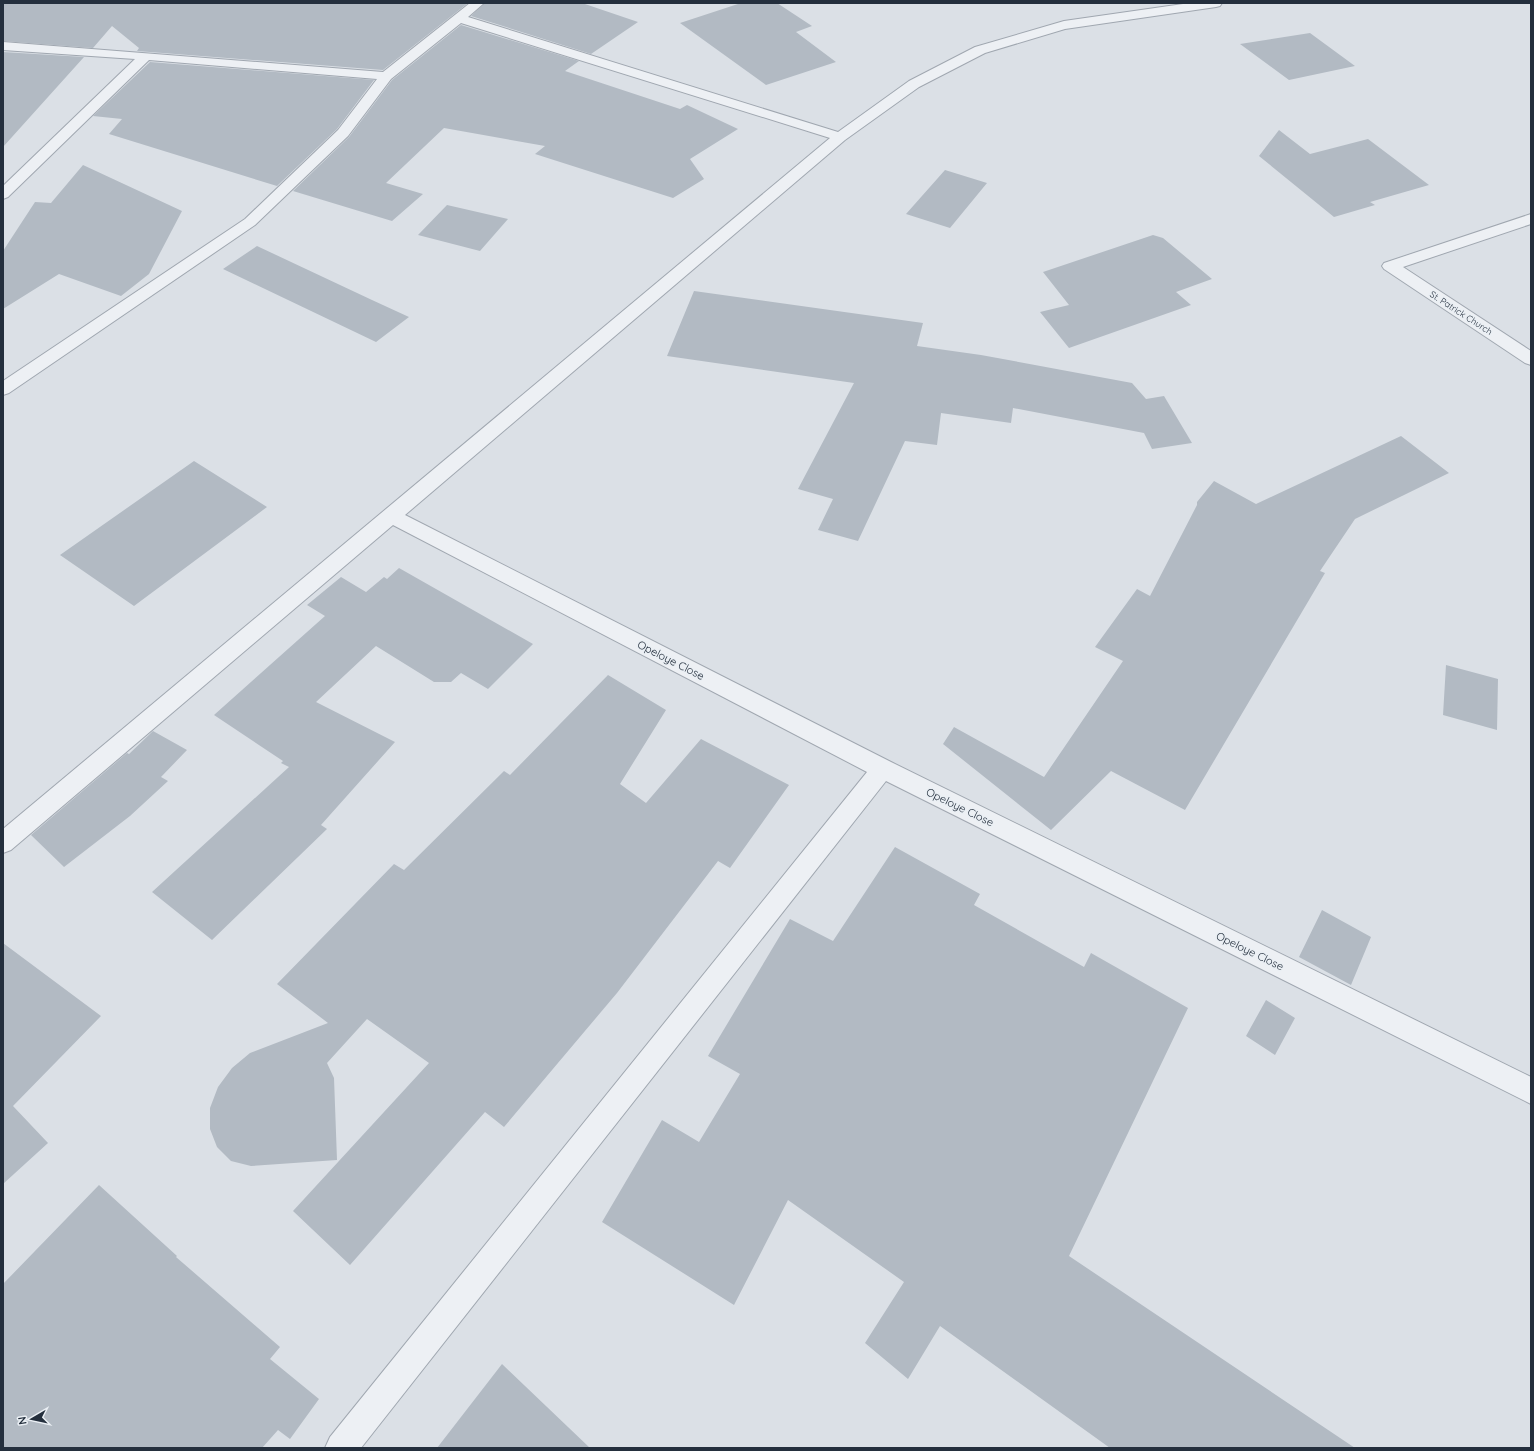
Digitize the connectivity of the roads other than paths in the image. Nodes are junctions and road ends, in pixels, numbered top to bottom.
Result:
1 (478, 3) edge
2 (1216, 3) edge
3 (459, 18) junction
4 (3, 46) edge
5 (146, 56) junction
6 (386, 76) junction
7 (840, 137) junction
8 (3, 194) edge
9 (1531, 219) edge
10 (1531, 359) edge
11 (3, 389) edge
12 (392, 516) junction
13 (883, 769) junction
14 (3, 843) edge
15 (1531, 1091) edge
16 (341, 1448) edge

1 - 3 street
2 - 7 street
3 - 6 street
3 - 7 street
4 - 5 street
5 - 6 street
5 - 8 street
6 - 11 street
7 - 12 street
9 - 10 street, St. Patrick Church
12 - 13 street, Opeloye Close
12 - 14 street
13 - 15 street, Opeloye Close
13 - 16 street

